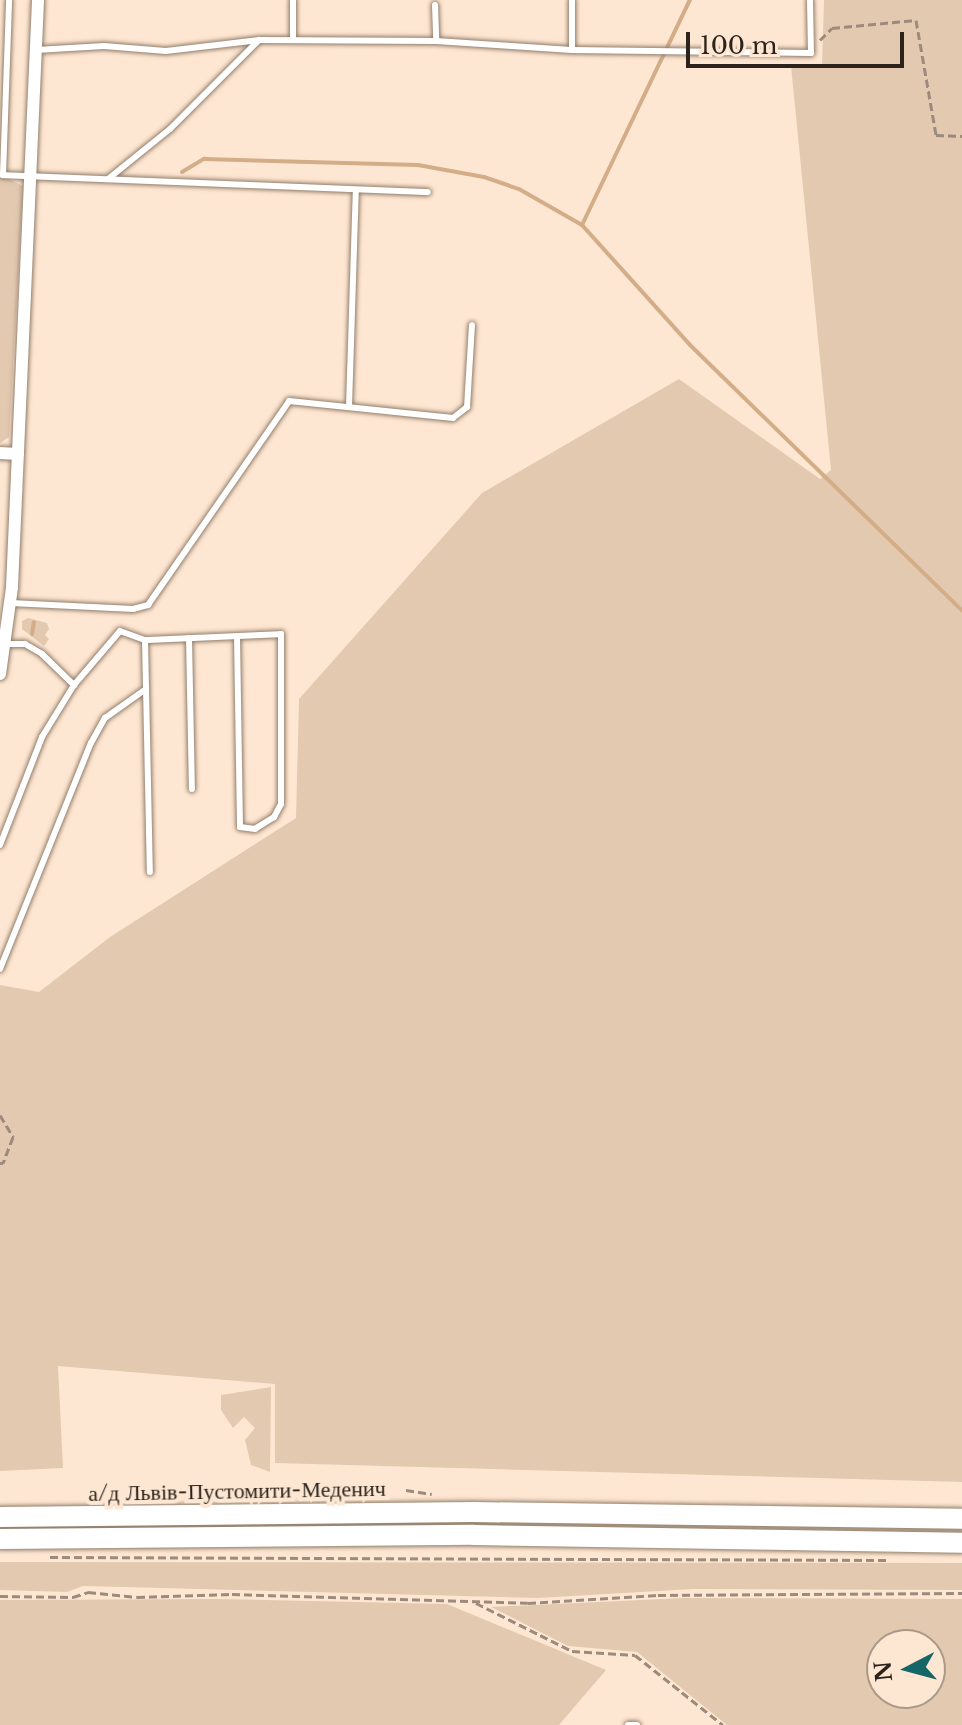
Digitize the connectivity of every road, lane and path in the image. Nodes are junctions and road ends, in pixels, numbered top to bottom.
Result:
1 (9, 0) edge
2 (38, 0) edge
3 (293, 0) edge
4 (572, 0) edge
5 (810, 0) edge
6 (435, 5) dead end
7 (293, 39) junction
8 (259, 40) junction
9 (436, 41) junction
10 (36, 50) junction
11 (572, 50) junction
12 (811, 50) dead end
13 (962, 136) edge
14 (2, 174) edge
15 (32, 177) junction
16 (108, 179) junction
17 (356, 190) junction
18 (428, 192) dead end
19 (472, 325) dead end
20 (349, 407) junction
21 (0, 453) edge
22 (18, 454) junction
23 (11, 603) junction
24 (237, 636) junction
25 (189, 638) junction
26 (145, 640) junction
27 (6, 644) junction
28 (0, 674) edge
29 (74, 685) junction
30 (146, 689) junction
31 (192, 789) dead end
32 (0, 845) edge
33 (150, 872) dead end
34 (0, 969) edge
35 (0, 1115) edge
36 (0, 1163) edge
37 (0, 1517) edge
38 (962, 1519) edge
39 (0, 1539) edge
40 (962, 1543) edge
41 (47, 1557) dead end
42 (899, 1560) dead end
43 (962, 1593) edge
44 (0, 1596) edge
45 (473, 1601) junction
46 (628, 1725) edge
47 (637, 1725) edge
48 (723, 1725) edge

1 - 14 lane
2 - 10 street
3 - 7 lane
4 - 11 lane
5 - 11 lane
6 - 9 lane
7 - 8 lane
7 - 9 lane
8 - 10 lane
8 - 16 lane
9 - 11 lane
10 - 15 street
12 - 13 path
14 - 15 lane
15 - 16 lane
15 - 22 street
16 - 17 lane
17 - 18 lane
17 - 20 lane
19 - 20 lane
20 - 23 lane
21 - 22 street
22 - 23 street
23 - 27 street
24 - 24 lane
24 - 25 lane
25 - 26 lane
25 - 31 lane
26 - 29 lane
26 - 30 lane
27 - 28 street
27 - 29 lane
29 - 32 lane
30 - 33 lane
30 - 34 lane
35 - 36 path
37 - 38 main road, а/д Львів-Пустомити-Меденич
39 - 40 main road
41 - 42 path
43 - 45 path
44 - 45 path
45 - 48 path
46 - 47 lane

